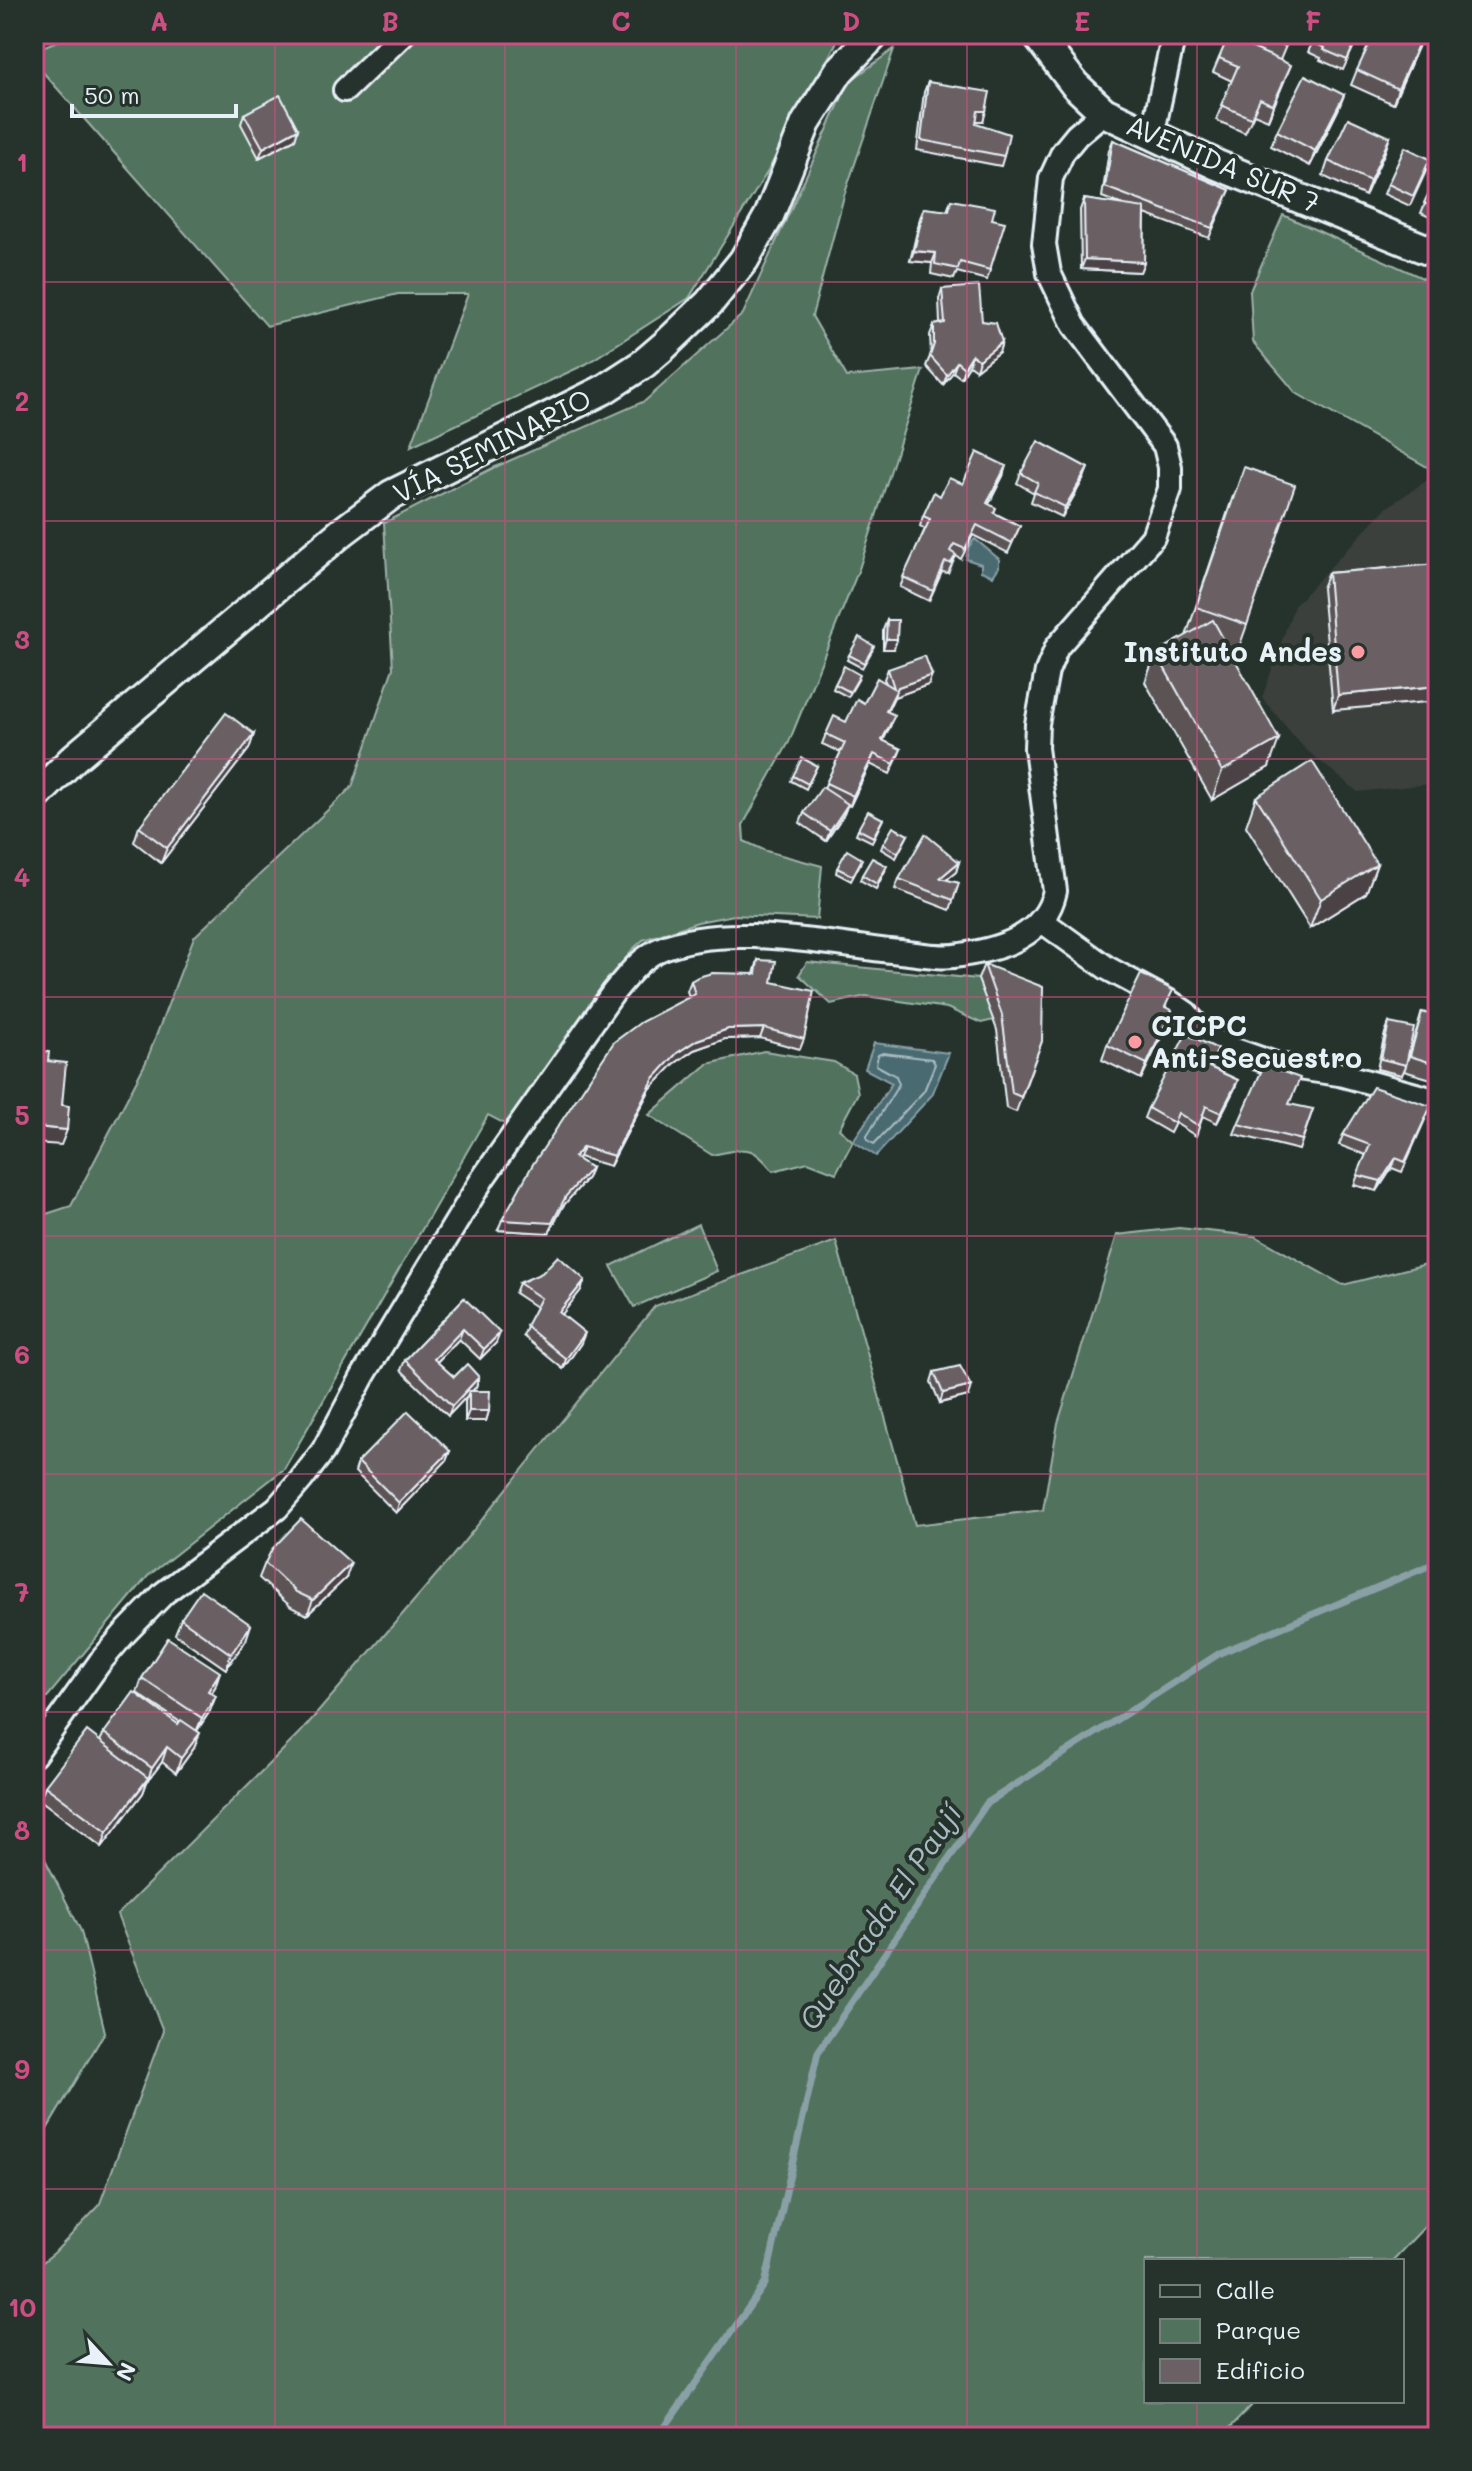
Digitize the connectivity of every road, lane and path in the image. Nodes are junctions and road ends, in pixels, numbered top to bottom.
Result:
1 (403, 34) edge
2 (875, 34) edge
3 (1036, 34) edge
4 (1174, 34) edge
5 (345, 90) dead end
6 (1104, 112) junction
7 (1152, 136) junction
8 (1438, 254) edge
9 (34, 798) edge
10 (1042, 921) junction
11 (1438, 1101) edge
12 (34, 1755) edge

1 - 5 street
2 - 9 main road, VÍA SEMINARIO
3 - 6 main road, AVENIDA SUR 7
4 - 7 street
6 - 7 main road, AVENIDA SUR 7
6 - 10 street
7 - 8 main road, AVENIDA SUR 7
10 - 11 street
10 - 12 street

